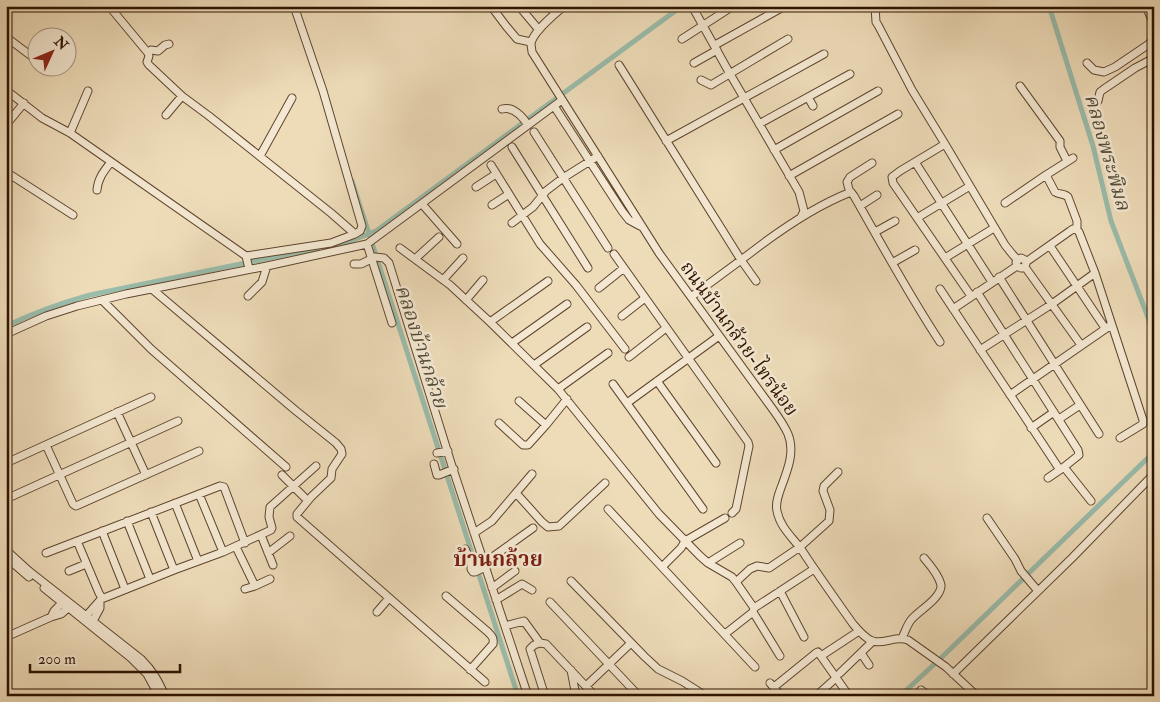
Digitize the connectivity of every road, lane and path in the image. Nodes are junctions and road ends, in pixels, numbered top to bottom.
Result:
1 (109, 6) edge
2 (294, 6) edge
3 (491, 6) edge
4 (519, 6) edge
5 (549, 6) edge
6 (564, 6) edge
7 (733, 6) edge
8 (785, 6) edge
9 (874, 6) edge
10 (1146, 6) edge
11 (695, 8) edge
12 (555, 14) junction
13 (1153, 22) edge
14 (703, 25) junction
15 (539, 30) junction
16 (6, 38) edge
17 (682, 39) dead end
18 (788, 39) dead end
19 (1154, 39) edge
20 (531, 42) junction
21 (169, 44) dead end
22 (716, 48) junction
23 (148, 53) junction
24 (28, 54) edge
25 (824, 54) dead end
26 (1154, 58) edge
27 (694, 63) dead end
28 (1087, 63) dead end
29 (619, 65) dead end
30 (730, 74) junction
31 (850, 74) dead end
32 (701, 80) dead end
33 (1020, 86) dead end
34 (6, 90) edge
35 (88, 91) dead end
36 (878, 91) dead end
37 (182, 96) junction
38 (808, 97) junction
39 (292, 98) dead end
40 (560, 98) junction
41 (744, 98) junction
42 (1098, 101) dead end
43 (24, 103) junction
44 (554, 106) junction
45 (813, 106) dead end
46 (502, 109) dead end
47 (898, 114) dead end
48 (166, 115) dead end
49 (759, 124) junction
50 (6, 125) edge
51 (528, 125) junction
52 (534, 132) dead end
53 (70, 133) junction
54 (666, 141) junction
55 (945, 144) junction
56 (512, 147) dead end
57 (774, 150) junction
58 (260, 156) junction
59 (598, 156) junction
60 (111, 162) junction
61 (590, 162) junction
62 (915, 162) junction
63 (872, 164) dead end
64 (490, 165) dead end
65 (6, 172) edge
66 (496, 174) junction
67 (1046, 175) junction
68 (789, 176) junction
69 (563, 178) junction
70 (970, 186) junction
71 (476, 187) dead end
72 (96, 190) dead end
73 (850, 193) junction
74 (509, 194) junction
75 (877, 195) dead end
76 (542, 196) junction
77 (941, 203) junction
78 (1005, 203) dead end
79 (422, 204) junction
80 (492, 205) dead end
81 (860, 206) junction
82 (73, 215) dead end
83 (522, 215) junction
84 (801, 217) junction
85 (917, 218) junction
86 (895, 221) dead end
87 (512, 223) dead end
88 (642, 227) junction
89 (994, 228) junction
90 (1077, 230) junction
91 (875, 232) junction
92 (355, 234) junction
93 (439, 237) dead end
94 (371, 241) junction
95 (458, 244) dead end
96 (968, 244) junction
97 (1050, 246) junction
98 (400, 248) dead end
99 (608, 248) dead end
100 (915, 250) dead end
101 (614, 254) dead end
102 (373, 258) junction
103 (463, 258) dead end
104 (945, 258) junction
105 (415, 259) junction
106 (741, 260) junction
107 (247, 263) junction
108 (892, 263) junction
109 (1017, 263) junction
110 (354, 264) dead end
111 (1025, 264) junction
112 (267, 266) junction
113 (588, 268) dead end
114 (624, 268) junction
115 (1095, 274) junction
116 (999, 277) junction
117 (443, 280) junction
118 (483, 280) dead end
119 (548, 281) dead end
120 (756, 281) dead end
121 (992, 282) junction
122 (1077, 287) junction
123 (599, 288) dead end
124 (152, 289) junction
125 (940, 289) dead end
126 (974, 294) junction
127 (248, 296) dead end
128 (691, 297) junction
129 (645, 298) junction
130 (102, 300) junction
131 (466, 300) junction
132 (566, 304) dead end
133 (1052, 304) junction
134 (953, 308) junction
135 (622, 316) dead end
136 (1028, 321) junction
137 (392, 322) dead end
138 (490, 322) junction
139 (1108, 326) junction
140 (587, 327) dead end
141 (666, 328) junction
142 (6, 334) edge
143 (1004, 335) junction
144 (719, 336) junction
145 (940, 342) dead end
146 (512, 343) junction
147 (1081, 345) junction
148 (625, 349) dead end
149 (980, 350) junction
150 (608, 353) dead end
151 (629, 357) dead end
152 (688, 358) junction
153 (1055, 364) junction
154 (534, 365) junction
155 (1033, 379) junction
156 (657, 381) junction
157 (613, 384) dead end
158 (558, 389) junction
159 (1010, 395) junction
160 (151, 397) dead end
161 (566, 399) junction
162 (519, 401) dead end
163 (627, 403) junction
164 (1080, 405) junction
165 (117, 412) junction
166 (1054, 412) junction
167 (1058, 419) junction
168 (178, 421) dead end
169 (499, 423) dead end
170 (546, 425) junction
171 (1031, 428) junction
172 (1099, 434) dead end
173 (1120, 438) dead end
174 (131, 442) junction
175 (46, 445) junction
176 (199, 451) dead end
177 (6, 463) edge
178 (716, 463) dead end
179 (434, 464) dead end
180 (316, 466) dead end
181 (286, 467) dead end
182 (452, 469) junction
183 (1062, 469) junction
184 (838, 472) dead end
185 (532, 474) dead end
186 (1154, 474) edge
187 (60, 475) junction
188 (146, 475) junction
189 (282, 475) dead end
190 (1048, 478) dead end
191 (605, 483) dead end
192 (293, 486) junction
193 (516, 493) junction
194 (199, 494) junction
195 (304, 497) dead end
196 (6, 499) edge
197 (1091, 501) dead end
198 (175, 502) junction
199 (608, 509) dead end
200 (703, 509) dead end
201 (151, 512) junction
202 (987, 518) dead end
203 (127, 521) junction
204 (533, 528) dead end
205 (102, 531) junction
206 (474, 533) junction
207 (261, 535) junction
208 (290, 536) dead end
209 (77, 540) junction
210 (685, 541) junction
211 (245, 543) junction
212 (740, 543) dead end
213 (236, 547) junction
214 (465, 548) dead end
215 (800, 548) junction
216 (6, 550) edge
217 (223, 552) junction
218 (46, 553) dead end
219 (268, 553) junction
220 (6, 557) edge
221 (924, 558) dead end
222 (198, 561) junction
223 (708, 563) junction
224 (86, 564) junction
225 (274, 565) dead end
226 (662, 567) junction
227 (481, 568) junction
228 (814, 569) junction
229 (174, 570) junction
230 (68, 571) dead end
231 (515, 571) dead end
232 (150, 579) junction
233 (270, 579) dead end
234 (571, 581) dead end
235 (736, 582) junction
236 (255, 586) junction
237 (492, 588) junction
238 (125, 589) junction
239 (245, 589) dead end
240 (532, 590) dead end
241 (780, 591) junction
242 (1038, 591) junction
243 (446, 596) dead end
244 (389, 598) junction
245 (101, 599) junction
246 (496, 600) junction
247 (550, 602) dead end
248 (65, 605) junction
249 (753, 610) junction
250 (377, 612) dead end
251 (87, 616) junction
252 (94, 621) junction
253 (505, 626) junction
254 (859, 631) junction
255 (725, 634) junction
256 (6, 637) edge
257 (804, 637) dead end
258 (902, 638) junction
259 (872, 641) junction
260 (540, 643) junction
261 (631, 643) junction
262 (860, 653) junction
263 (780, 656) dead end
264 (821, 656) junction
265 (609, 664) junction
266 (869, 664) dead end
267 (755, 667) dead end
268 (470, 670) junction
269 (571, 670) junction
270 (954, 674) junction
271 (838, 675) junction
272 (485, 682) dead end
273 (586, 686) junction
274 (701, 695) edge
275 (160, 696) edge
276 (165, 696) edge
277 (528, 696) edge
278 (545, 696) edge
279 (576, 696) edge
280 (595, 696) edge
281 (639, 696) edge
282 (782, 696) edge
283 (816, 696) edge
284 (849, 696) edge
285 (977, 696) edge

1 - 23 street
2 - 92 street
3 - 20 street
4 - 15 street
5 - 12 street
6 - 12 street
7 - 14 street
8 - 22 street
9 - 55 street
10 - 13 street
11 - 14 street
12 - 15 street
14 - 17 street
14 - 22 street
15 - 20 street
16 - 24 street
18 - 30 street
19 - 28 street
20 - 40 street, ถนนบ้านกล้วย-ไทรน้อย
21 - 23 street
22 - 27 street
22 - 30 street
23 - 37 street
25 - 41 street
26 - 42 street
29 - 54 street
30 - 32 street
30 - 41 street
31 - 38 street
33 - 67 street
34 - 43 street
35 - 53 street
36 - 57 street
37 - 48 street
37 - 58 street
38 - 45 street
38 - 49 street
39 - 58 street
40 - 44 street
40 - 59 street, ถนนบ้านกล้วย-ไทรน้อย
41 - 49 street
41 - 54 street
43 - 50 street
43 - 53 street
44 - 51 street
44 - 61 street
46 - 51 street
47 - 68 street
49 - 57 street
51 - 79 street
52 - 69 street
53 - 60 street
54 - 106 street
55 - 62 street
55 - 70 street
56 - 76 street
57 - 68 street
58 - 92 street
59 - 61 street
59 - 88 street, ถนนบ้านกล้วย-ไทรน้อย
60 - 72 street
60 - 107 street
61 - 69 street
61 - 88 street
62 - 77 street
62 - 85 street
63 - 73 street
64 - 66 street
65 - 82 street
66 - 71 street
66 - 74 street
67 - 78 street
67 - 90 street
68 - 84 street
69 - 76 street
69 - 99 street
70 - 77 street
70 - 89 street
73 - 81 street
73 - 84 street
74 - 80 street
74 - 83 street
75 - 81 street
76 - 83 street
76 - 113 street
77 - 85 street
77 - 96 street
79 - 94 street
79 - 95 street
81 - 91 street
83 - 87 street
83 - 148 street
84 - 106 street
85 - 104 street
86 - 91 street
88 - 128 street, ถนนบ้านกล้วย-ไทรน้อย
89 - 96 street
89 - 109 street
90 - 97 street
90 - 115 street
91 - 108 street
92 - 107 street
93 - 105 street
94 - 102 street
94 - 112 street
96 - 104 street
96 - 121 street
97 - 111 street
97 - 122 street
98 - 105 street
100 - 108 street
101 - 114 street
102 - 110 street
102 - 137 street
102 - 182 street
103 - 117 street
104 - 126 street
105 - 117 street
106 - 120 street
106 - 128 street
107 - 112 street
107 - 124 street
108 - 145 street
109 - 111 street
109 - 116 street
111 - 133 street
112 - 127 street
114 - 123 street
114 - 129 street
115 - 122 street
115 - 139 street
116 - 121 street
116 - 136 street
117 - 131 street
118 - 131 street
119 - 138 street
121 - 126 street
122 - 133 street
122 - 139 street
124 - 130 street
124 - 244 street
125 - 134 street
126 - 134 street
126 - 143 street
128 - 144 street, ถนนบ้านกล้วย-ไทรน้อย
129 - 135 street
129 - 141 street
130 - 142 street
130 - 181 street
131 - 138 street
132 - 146 street
133 - 136 street
133 - 147 street
134 - 149 street
136 - 143 street
136 - 153 street
138 - 146 street
139 - 147 street
139 - 173 street
140 - 154 street
141 - 151 street
141 - 152 street
143 - 149 street
143 - 155 street
144 - 152 street
144 - 215 street, ถนนบ้านกล้วย-ไทรน้อย
146 - 154 street
147 - 153 street
149 - 159 street
150 - 158 street
152 - 156 street
152 - 210 street
153 - 155 street
153 - 164 street
154 - 158 street
155 - 159 street
155 - 166 street
156 - 163 street
156 - 178 street
157 - 163 street
158 - 161 street
159 - 171 street
160 - 165 street
161 - 170 street
161 - 210 street
162 - 170 street
163 - 200 street
164 - 167 street
164 - 172 street
165 - 174 street
165 - 175 street
166 - 167 street
166 - 171 street
167 - 183 street
168 - 174 street
169 - 170 street
171 - 183 street
174 - 187 street
174 - 188 street
175 - 177 street
175 - 187 street
176 - 188 street
179 - 182 street
180 - 192 street
182 - 206 street
183 - 190 street
183 - 197 street
184 - 215 street
185 - 193 street
186 - 242 street
187 - 188 street
187 - 196 street
189 - 192 street
191 - 193 street
192 - 195 street
192 - 207 street
193 - 206 street
194 - 198 street
194 - 211 street
194 - 217 street
198 - 201 street
198 - 222 street
199 - 226 street
201 - 203 street
201 - 229 street
202 - 242 street
203 - 205 street
203 - 232 street
204 - 227 street
205 - 209 street
205 - 238 street
206 - 227 street
207 - 211 street
207 - 219 street
208 - 219 street
209 - 218 street
209 - 224 street
210 - 223 street
210 - 226 street
211 - 213 street
212 - 223 street
213 - 217 street
213 - 236 street
214 - 227 street
215 - 228 street, ถนนบ้านกล้วย-ไทรน้อย
215 - 235 street
216 - 251 street
217 - 222 street
219 - 225 street
220 - 248 street
221 - 258 street
222 - 229 street
223 - 235 street
224 - 230 street
224 - 245 street
226 - 255 street
227 - 237 street
228 - 241 street
228 - 254 street, ถนนบ้านกล้วย-ไทรน้อย
229 - 232 street
231 - 237 street
232 - 238 street
233 - 236 street
234 - 261 street
235 - 249 street
236 - 239 street
237 - 246 street
238 - 245 street
240 - 246 street
241 - 249 street
241 - 257 street
242 - 270 street
243 - 268 street
244 - 250 street
244 - 268 street
245 - 251 street
245 - 252 street
246 - 253 street
247 - 265 street
248 - 256 street
248 - 275 street
249 - 255 street
249 - 263 street
251 - 252 street
252 - 276 street
253 - 260 street
253 - 277 street
254 - 259 street, ถนนบ้านกล้วย-ไทรน้อย
254 - 264 street
255 - 267 street
258 - 259 street
258 - 270 street
259 - 262 street
260 - 269 street
260 - 278 street
261 - 265 street
261 - 274 street
262 - 266 street
262 - 271 street
264 - 271 street
264 - 282 street
265 - 273 street
265 - 281 street
268 - 272 street
269 - 273 street
269 - 279 street
270 - 285 street
271 - 283 street
271 - 284 street
273 - 280 street

